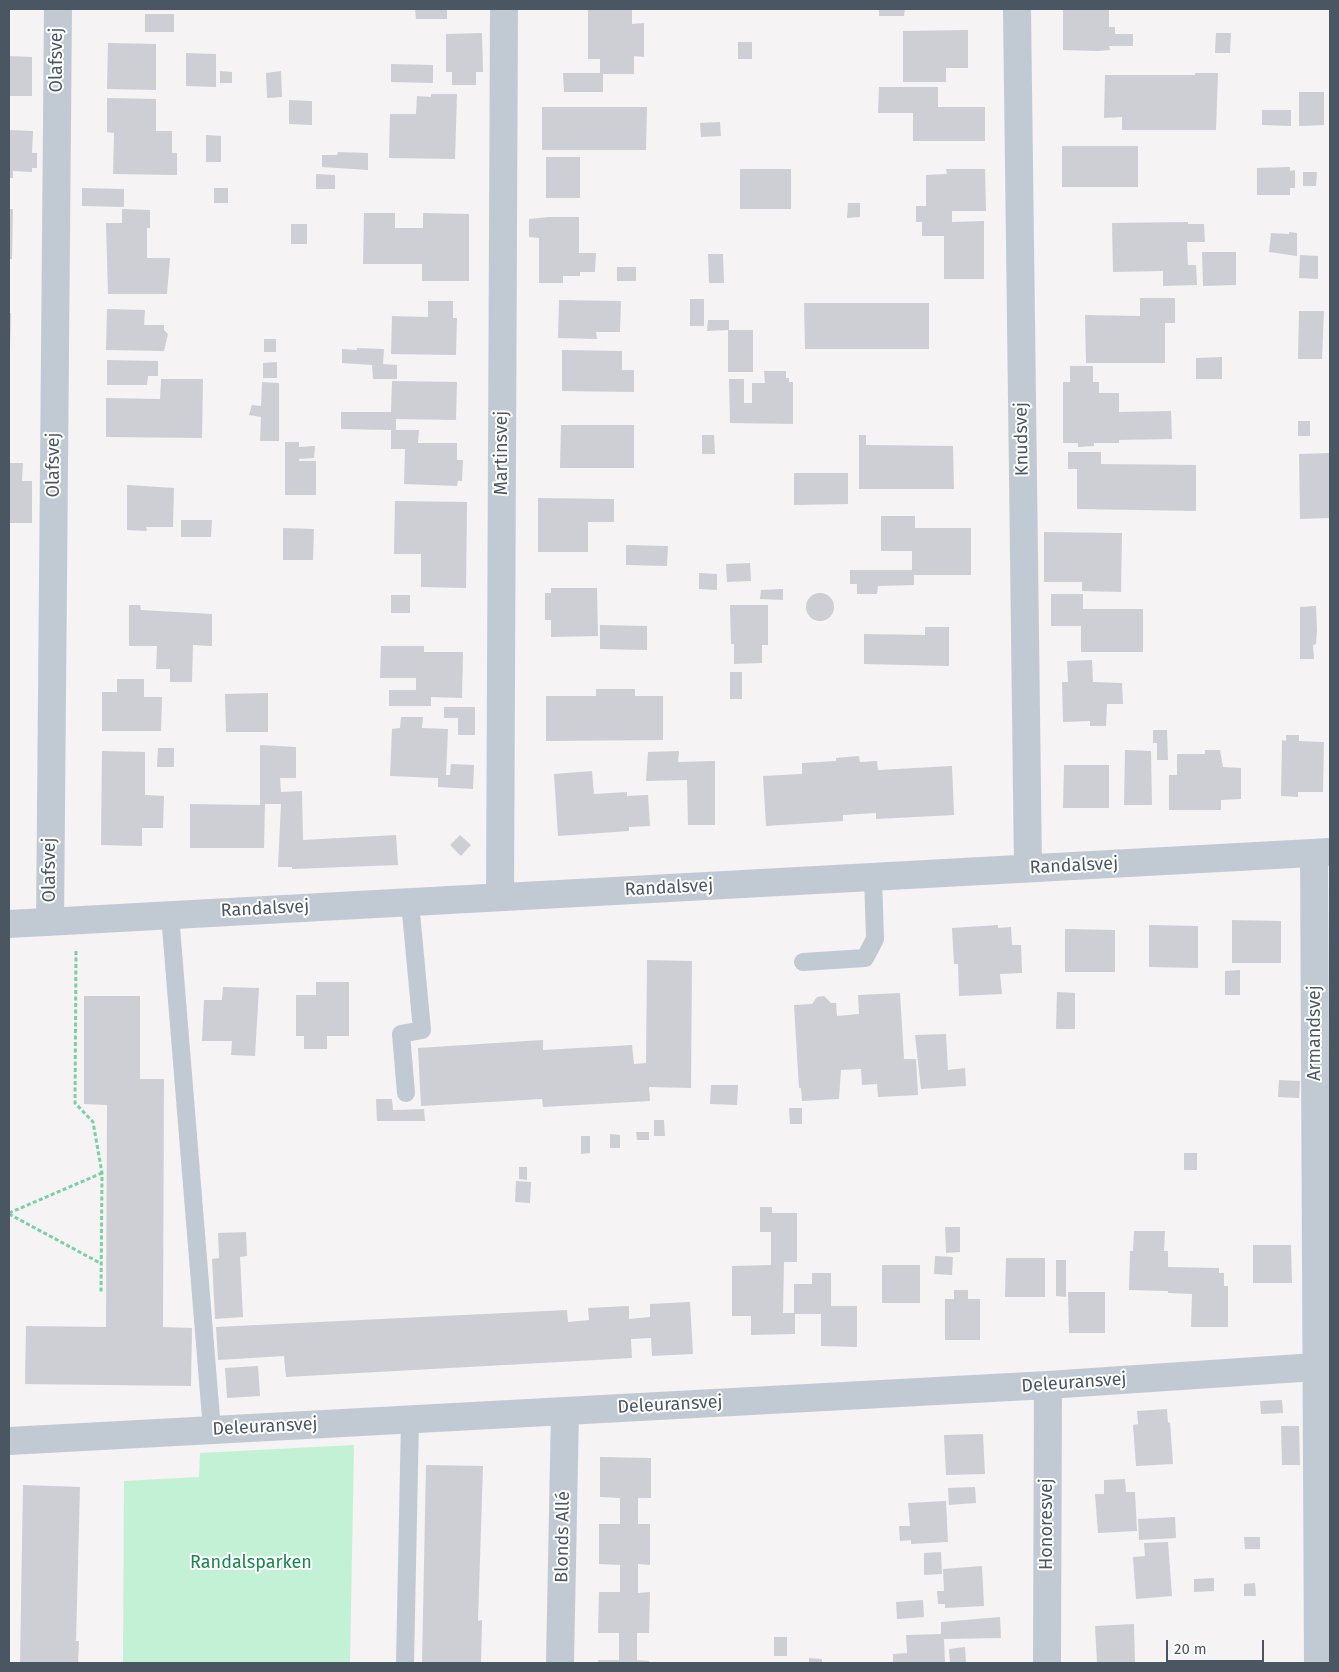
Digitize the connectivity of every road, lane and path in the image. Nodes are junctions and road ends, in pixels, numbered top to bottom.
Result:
1 (58, 9) edge
2 (504, 9) edge
3 (1017, 9) edge
4 (1322, 852) edge
5 (1028, 868) junction
6 (872, 877) junction
7 (500, 897) junction
8 (410, 902) junction
9 (170, 914) junction
10 (63, 921) junction
11 (9, 924) edge
12 (804, 962) dead end
13 (406, 1093) dead end
14 (102, 1173) junction
15 (9, 1213) edge
16 (100, 1263) junction
17 (101, 1293) dead end
18 (1323, 1366) edge
19 (1048, 1385) junction
20 (566, 1411) junction
21 (410, 1419) junction
22 (212, 1430) junction
23 (9, 1441) edge
24 (405, 1663) edge
25 (560, 1663) edge
26 (1047, 1663) edge
27 (1318, 1663) edge

1 - 10 street, Olafsvej
2 - 7 street, Martinsvej
3 - 5 street, Knudsvej
4 - 5 street, Randalsvej
4 - 18 street, Armandsvej
5 - 6 street, Randalsvej
6 - 7 street, Randalsvej
6 - 12 lane
7 - 8 street, Randalsvej
8 - 9 street, Randalsvej
8 - 13 lane
9 - 10 street, Randalsvej
9 - 22 lane
10 - 11 street, Randalsvej
10 - 14 path
14 - 15 path
14 - 16 path
15 - 16 path
16 - 17 path
18 - 19 street, Deleuransvej
18 - 27 street, Armandsvej
19 - 20 street, Deleuransvej
19 - 26 street, Honoresvej
20 - 21 street, Deleuransvej
20 - 25 street, Blonds Allé
21 - 22 street, Deleuransvej
21 - 24 lane
22 - 23 street, Deleuransvej

